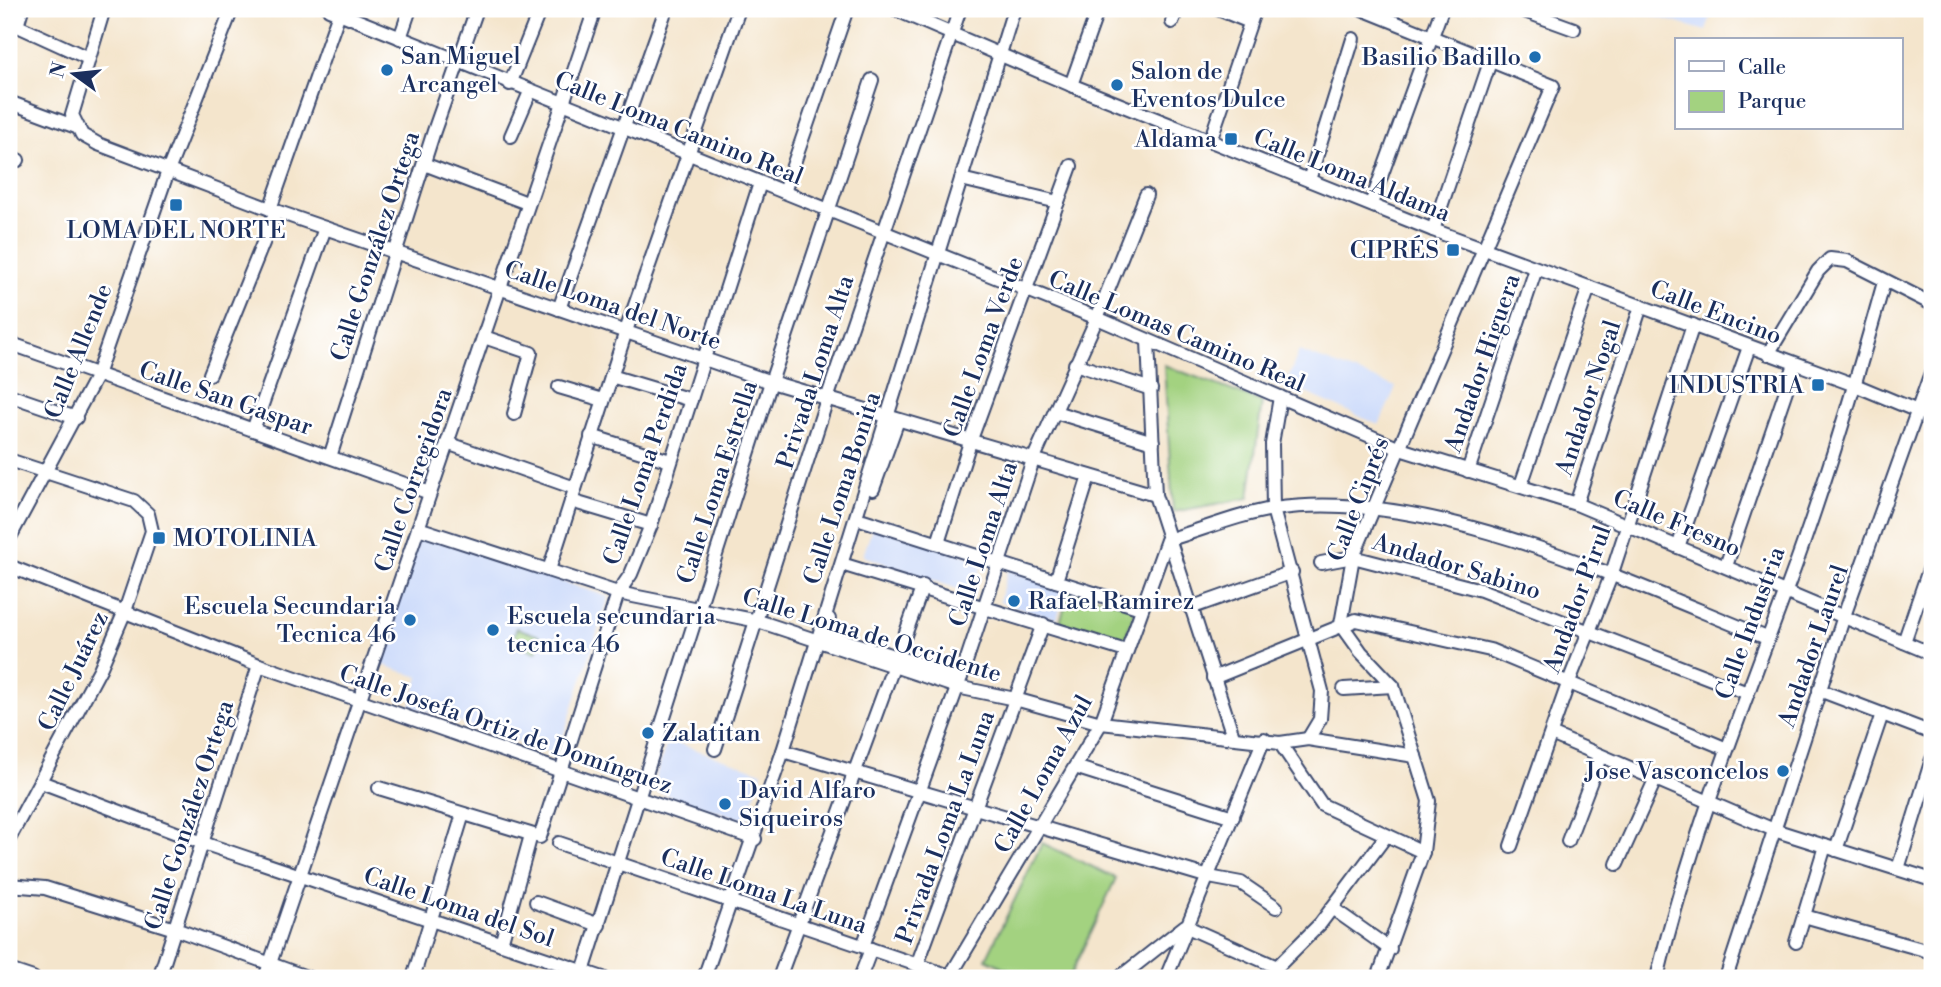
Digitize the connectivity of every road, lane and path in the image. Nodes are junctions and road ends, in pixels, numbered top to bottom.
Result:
1 (22, 9) edge
2 (104, 9) edge
3 (232, 9) edge
4 (410, 9) edge
5 (477, 9) edge
6 (594, 9) edge
7 (666, 9) edge
8 (739, 9) edge
9 (847, 9) edge
10 (894, 9) edge
11 (960, 9) edge
12 (1014, 9) edge
13 (1098, 9) edge
14 (1177, 9) edge
15 (1218, 9) edge
16 (1255, 9) edge
17 (1362, 9) edge
18 (1443, 9) edge
19 (1519, 9) edge
20 (340, 11) edge
21 (1382, 12) edge
22 (537, 17) dead end
23 (1172, 22) dead end
24 (1250, 22) junction
25 (13, 24) edge
26 (1574, 29) dead end
27 (952, 34) junction
28 (1431, 36) junction
29 (400, 38) junction
30 (1353, 38) dead end
31 (1000, 55) junction
32 (88, 58) junction
33 (1490, 60) junction
34 (459, 62) junction
35 (872, 79) dead end
36 (510, 84) junction
37 (1071, 85) junction
38 (530, 92) junction
39 (9, 102) edge
40 (560, 104) junction
41 (74, 124) junction
42 (623, 128) junction
43 (511, 136) dead end
44 (1210, 141) junction
45 (688, 153) junction
46 (424, 164) junction
47 (1071, 166) dead end
48 (168, 171) junction
49 (961, 179) junction
50 (1309, 180) junction
51 (760, 183) junction
52 (784, 192) junction
53 (1146, 195) dead end
54 (1058, 202) junction
55 (527, 203) junction
56 (1371, 204) junction
57 (273, 210) junction
58 (828, 210) junction
59 (325, 228) junction
60 (1433, 230) junction
61 (883, 231) junction
62 (1484, 250) junction
63 (396, 251) junction
64 (937, 253) junction
65 (1536, 269) junction
66 (1884, 282) junction
67 (1589, 287) junction
68 (500, 288) junction
69 (1027, 291) junction
70 (1932, 304) edge
71 (1641, 306) junction
72 (559, 309) junction
73 (1097, 318) junction
74 (1693, 325) junction
75 (626, 331) junction
76 (484, 337) junction
77 (1148, 341) junction
78 (9, 343) edge
79 (1749, 347) junction
80 (1768, 354) junction
81 (704, 359) junction
82 (1075, 364) junction
83 (1796, 364) junction
84 (1932, 370) edge
85 (210, 374) dead end
86 (97, 375) junction
87 (611, 376) junction
88 (771, 382) junction
89 (1855, 385) junction
90 (559, 387) dead end
91 (1151, 388) junction
92 (9, 395) edge
93 (1280, 397) junction
94 (827, 399) junction
95 (603, 400) junction
96 (691, 400) junction
97 (1055, 412) junction
98 (1918, 412) junction
99 (514, 414) dead end
100 (1932, 417) edge
101 (76, 418) junction
102 (892, 419) junction
103 (253, 430) junction
104 (591, 436) junction
105 (970, 442) junction
106 (1153, 442) junction
107 (447, 443) junction
108 (1400, 449) junction
109 (330, 457) junction
110 (9, 460) edge
111 (1033, 460) junction
112 (670, 461) junction
113 (47, 471) junction
114 (1468, 471) junction
115 (1089, 476) junction
116 (1521, 485) junction
117 (430, 493) junction
118 (573, 494) junction
119 (1156, 495) junction
120 (1576, 504) junction
121 (1375, 507) junction
122 (1273, 509) junction
123 (863, 520) junction
124 (651, 525) junction
125 (1627, 525) junction
126 (418, 528) junction
127 (9, 539) edge
128 (1167, 540) junction
129 (938, 543) junction
130 (1678, 547) junction
131 (1353, 557) junction
132 (1932, 561) edge
133 (999, 563) junction
134 (1321, 563) dead end
135 (9, 566) edge
136 (848, 566) junction
137 (1726, 566) junction
138 (549, 570) junction
139 (1292, 572) junction
140 (1611, 576) junction
141 (1056, 581) junction
142 (923, 586) junction
143 (1786, 590) junction
144 (618, 593) junction
145 (700, 607) junction
146 (985, 607) junction
147 (1141, 608) junction
148 (1190, 608) junction
149 (125, 611) junction
150 (1844, 616) junction
151 (758, 621) junction
152 (1043, 624) junction
153 (1342, 624) junction
154 (1590, 631) junction
155 (1767, 638) junction
156 (1310, 639) junction
157 (1904, 642) junction
158 (814, 643) junction
159 (1126, 651) junction
160 (1932, 654) edge
161 (896, 663) junction
162 (259, 665) junction
163 (1213, 678) junction
164 (959, 682) junction
165 (1568, 684) junction
166 (1393, 686) junction
167 (1344, 689) dead end
168 (1819, 690) junction
169 (1745, 692) junction
170 (1015, 699) junction
171 (359, 701) junction
172 (1882, 714) junction
173 (1101, 723) junction
174 (1932, 733) edge
175 (1551, 734) junction
176 (1233, 736) junction
177 (1264, 739) junction
178 (1308, 739) junction
179 (1280, 743) junction
180 (1727, 749) junction
181 (715, 750) dead end
182 (783, 751) junction
183 (1415, 756) junction
184 (1600, 757) junction
185 (1932, 759) edge
186 (1075, 766) junction
187 (560, 771) junction
188 (855, 772) junction
189 (1655, 780) junction
190 (41, 782) junction
191 (379, 788) dead end
192 (920, 790) junction
193 (639, 796) junction
194 (1709, 801) junction
195 (975, 806) junction
196 (463, 814) junction
197 (1233, 817) junction
198 (1041, 825) junction
199 (1774, 830) junction
200 (536, 836) junction
201 (1386, 836) junction
202 (9, 839) edge
203 (755, 839) junction
204 (1568, 841) dead end
205 (203, 843) junction
206 (559, 843) dead end
207 (1511, 846) dead end
208 (1831, 848) junction
209 (1423, 852) junction
210 (619, 864) junction
211 (1617, 864) dead end
212 (1898, 869) junction
213 (301, 874) junction
214 (1209, 877) junction
215 (1932, 880) edge
216 (9, 885) edge
217 (536, 902) dead end
218 (733, 903) junction
219 (1276, 907) dead end
220 (1332, 908) junction
221 (1804, 916) junction
222 (432, 920) junction
223 (799, 924) junction
224 (599, 925) junction
225 (1185, 926) junction
226 (175, 929) junction
227 (1796, 942) dead end
228 (501, 944) junction
229 (867, 948) junction
230 (1390, 949) junction
231 (1932, 952) edge
232 (270, 964) junction
233 (917, 965) junction
234 (9, 970) edge
235 (1279, 972) edge
236 (582, 975) edge
237 (33, 978) edge
238 (159, 978) edge
239 (265, 978) edge
240 (309, 978) edge
241 (413, 978) edge
242 (603, 978) edge
243 (704, 978) edge
244 (779, 978) edge
245 (860, 978) edge
246 (952, 978) edge
247 (1119, 978) edge
248 (1166, 978) edge
249 (1378, 978) edge
250 (1657, 978) edge
251 (1726, 978) edge

1 - 25 street
2 - 32 street
3 - 48 street, Calle Allende
4 - 29 street
5 - 34 street, Calle González Ortega
6 - 40 street, Calle Corregidora
7 - 42 street
8 - 45 street
9 - 52 street
10 - 27 street, Calle Loma Aldama
11 - 27 street, Privada Loma Alta
12 - 31 street, Calle Loma Bonita
13 - 37 street
14 - 23 street
15 - 24 street
16 - 24 street
17 - 21 street
18 - 28 street
19 - 26 street
20 - 29 street, Calle Loma Camino Real
20 - 57 street
21 - 28 street
22 - 36 street
24 - 44 street
25 - 32 street
27 - 31 street, Calle Loma Aldama
27 - 61 street, Privada Loma Alta
28 - 33 street
28 - 56 street
29 - 34 street, Calle Loma Camino Real
30 - 50 street
31 - 37 street, Calle Loma Aldama
31 - 49 street, Calle Loma Bonita
32 - 41 street
33 - 60 street
33 - 62 street, Calle Ciprés
34 - 36 street, Calle Loma Camino Real
34 - 46 street, Calle González Ortega
35 - 58 street, Calle Loma Estrella
36 - 38 street, Calle Loma Camino Real
37 - 44 street, Calle Loma Aldama
38 - 40 street, Calle Loma Camino Real
38 - 43 street
39 - 41 street, Calle Loma del Norte
40 - 42 street, Calle Loma Camino Real
40 - 55 street, Calle Corregidora
41 - 48 street, Calle Loma del Norte
42 - 45 street, Calle Loma Camino Real
42 - 72 street
44 - 50 street, Calle Loma Aldama
45 - 51 street, Calle Loma Camino Real
45 - 75 street
46 - 55 street
46 - 63 street, Calle González Ortega
47 - 54 street, Calle Loma Verde
48 - 57 street, Calle Loma del Norte
48 - 86 street, Calle Allende
49 - 54 street
49 - 64 street, Calle Loma Bonita
50 - 56 street, Calle Loma Aldama
51 - 52 street, Calle Loma Camino Real
51 - 81 street, Calle Loma Perdida
52 - 58 street, Calle Loma Camino Real
53 - 73 street
54 - 69 street, Calle Loma Verde
55 - 68 street, Calle Corregidora
56 - 60 street, Calle Loma Aldama
57 - 59 street, Calle Loma del Norte
57 - 85 street
58 - 61 street, Calle Loma Camino Real
58 - 88 street, Calle Loma Estrella
59 - 63 street, Calle Loma del Norte
59 - 103 street
60 - 62 street, Calle Loma Aldama
61 - 64 street, Calle Loma Camino Real
61 - 94 street, Privada Loma Alta
62 - 65 street, Calle Encino
62 - 108 street, Calle Ciprés
63 - 68 street, Calle Loma del Norte
63 - 109 street, Calle González Ortega
64 - 69 street, Calle Lomas Camino Real
64 - 102 street, Calle Loma Bonita
65 - 67 street, Calle Encino
65 - 114 street, Andador Higuera
66 - 70 street
66 - 80 street
66 - 89 street, Calle Industria
67 - 71 street, Calle Encino
67 - 116 street
68 - 72 street, Calle Loma del Norte
68 - 76 street, Calle Corregidora
69 - 73 street, Calle Lomas Camino Real
69 - 105 street, Calle Loma Verde
71 - 74 street, Calle Encino
71 - 120 street, Andador Nogal
72 - 75 street, Calle Loma del Norte
73 - 77 street, Calle Lomas Camino Real
73 - 82 street, Calle Loma Alta
74 - 79 street, Calle Encino
74 - 125 street, Andador Pirul
75 - 81 street, Calle Loma del Norte
75 - 87 street
76 - 99 street
76 - 107 street, Calle Corregidora
77 - 91 street
77 - 93 street, Calle Lomas Camino Real
78 - 86 street, Calle San Gaspar
79 - 80 street, Calle Encino
79 - 130 street
80 - 83 street, Calle Encino
81 - 88 street, Calle Loma del Norte
81 - 96 street, Calle Loma Perdida
82 - 91 street
82 - 97 street, Calle Loma Alta
83 - 89 street, Calle Encino
83 - 137 street
84 - 98 street, Andador Laurel
86 - 101 street, Calle Allende
86 - 103 street, Calle San Gaspar
87 - 95 street
87 - 96 street
88 - 94 street, Calle Loma del Norte
88 - 145 street, Calle Loma Estrella
89 - 98 street, Calle Encino
89 - 143 street, Calle Industria
90 - 95 street
91 - 106 street
92 - 101 street
93 - 108 street, Calle Lomas Camino Real
93 - 122 street
94 - 102 street, Calle Loma del Norte
94 - 151 street, Privada Loma Alta
95 - 104 street
96 - 112 street, Calle Loma Perdida
97 - 106 street
97 - 111 street, Calle Loma Alta
98 - 100 street, Calle Encino
98 - 150 street, Andador Laurel
101 - 113 street, Calle Allende
102 - 105 street, Calle Loma del Norte
102 - 123 street
102 - 158 street, Calle Loma Bonita
103 - 109 street, Calle San Gaspar
104 - 112 street
104 - 118 street
105 - 111 street, Calle Loma del Norte
105 - 129 street, Calle Loma Verde
106 - 119 street
107 - 117 street, Calle Corregidora
107 - 118 street
108 - 114 street, Calle Fresno
108 - 121 street, Calle Ciprés
109 - 117 street, Calle San Gaspar
110 - 113 street
111 - 115 street, Calle Loma del Norte
111 - 133 street, Calle Loma Alta
112 - 124 street, Calle Loma Perdida
113 - 127 street, Calle Allende
113 - 149 street, Calle Juárez
114 - 116 street, Calle Fresno
115 - 119 street, Calle Loma del Norte
115 - 141 street
116 - 120 street, Calle Fresno
117 - 126 street, Calle Corregidora
118 - 124 street
118 - 138 street
119 - 128 street
120 - 125 street, Calle Fresno
121 - 122 street
121 - 131 street, Calle Ciprés
121 - 140 street
122 - 128 street
122 - 139 street
123 - 129 street
123 - 136 street
124 - 144 street, Calle Loma Perdida
125 - 130 street, Calle Fresno
125 - 140 street, Andador Pirul
126 - 138 street, Calle Loma de Occidente
126 - 171 street, Calle Corregidora
128 - 147 street, Calle Loma Azul
128 - 148 street
129 - 133 street
130 - 137 street, Calle Fresno
131 - 134 street
131 - 153 street, Calle Ciprés
131 - 154 street, Andador Sabino
132 - 157 street
133 - 141 street
133 - 146 street, Calle Loma Alta
135 - 149 street, Calle Josefa Ortiz de Domínguez
136 - 142 street
136 - 161 street
137 - 143 street, Calle Fresno
138 - 144 street, Calle Loma de Occidente
139 - 148 street
139 - 156 street
140 - 154 street, Andador Pirul
140 - 155 street
141 - 147 street
142 - 146 street
142 - 161 street
143 - 150 street, Calle Fresno
143 - 155 street, Calle Industria
144 - 145 street, Calle Loma de Occidente
144 - 187 street, Calle Loma Perdida
145 - 151 street, Calle Loma de Occidente
145 - 193 street, Calle Loma Estrella
146 - 152 street
146 - 164 street, Calle Loma Alta
147 - 159 street, Calle Loma Azul
148 - 163 street
149 - 162 street, Calle Josefa Ortiz de Domínguez
149 - 190 street, Calle Juárez
150 - 157 street, Calle Fresno
150 - 168 street, Andador Laurel
151 - 158 street, Calle Loma de Occidente
151 - 181 street, Privada Loma Alta
152 - 159 street
152 - 170 street, Privada Loma La Luna
153 - 156 street
153 - 165 street
153 - 166 street
154 - 165 street, Andador Pirul
154 - 169 street, Andador Sabino
155 - 169 street, Calle Industria
156 - 163 street
156 - 178 street
157 - 160 street, Calle Fresno
158 - 161 street, Calle Loma de Occidente
158 - 182 street, Calle Loma Bonita
159 - 173 street, Calle Loma Azul
161 - 164 street, Calle Loma de Occidente
161 - 188 street
162 - 171 street, Calle Josefa Ortiz de Domínguez
162 - 205 street, Calle González Ortega
163 - 176 street
164 - 170 street, Calle Loma de Occidente
164 - 192 street, Calle Loma Alta
165 - 175 street, Andador Pirul
165 - 180 street
166 - 167 street
166 - 183 street
168 - 172 street
168 - 199 street, Andador Laurel
169 - 180 street, Calle Industria
170 - 173 street, Calle Loma de Occidente
170 - 195 street, Privada Loma La Luna
171 - 187 street, Calle Josefa Ortiz de Domínguez
171 - 213 street, Calle Corregidora
172 - 174 street
172 - 208 street
173 - 176 street, Calle Loma de Occidente
173 - 186 street, Calle Loma Azul
175 - 184 street
175 - 207 street, Andador Pirul
176 - 177 street, Calle Loma de Occidente
177 - 179 street, Calle Loma de Occidente
177 - 197 street
178 - 179 street, Calle Loma de Occidente
178 - 183 street, Calle Loma de Occidente
179 - 201 street
180 - 194 street, Calle Industria
182 - 188 street
182 - 203 street, Calle Loma Bonita
183 - 209 street
184 - 189 street
184 - 204 street
185 - 212 street
186 - 197 street
186 - 198 street, Calle Loma Azul
187 - 193 street, Calle Josefa Ortiz de Domínguez
187 - 200 street, Calle Loma Perdida
188 - 192 street
188 - 223 street
189 - 194 street
189 - 211 street
190 - 202 street, Calle Juárez
190 - 205 street, Calle Loma del Sol
191 - 196 street
192 - 195 street
192 - 229 street, Calle Loma Alta
193 - 203 street, Calle Josefa Ortiz de Domínguez
193 - 210 street, Calle Loma Estrella
194 - 199 street
194 - 250 street, Calle Industria
195 - 198 street
195 - 233 street, Privada Loma La Luna
196 - 200 street
196 - 222 street
197 - 214 street
198 - 214 street
198 - 246 street, Calle Loma Azul
199 - 208 street
199 - 251 street, Andador Laurel
200 - 228 street, Calle Loma Perdida
201 - 209 street
201 - 220 street
203 - 218 street, Calle Loma Bonita
205 - 213 street, Calle Loma del Sol
205 - 226 street, Calle González Ortega
206 - 210 street, Calle Loma La Luna
208 - 212 street
208 - 221 street
209 - 230 street
210 - 218 street, Calle Loma La Luna
210 - 224 street, Calle Loma Estrella
212 - 215 street
213 - 222 street, Calle Loma del Sol
213 - 232 street, Calle Corregidora
214 - 219 street
214 - 225 street
216 - 226 street
217 - 224 street
218 - 223 street, Calle Loma La Luna
218 - 243 street, Calle Loma Bonita
220 - 230 street
220 - 235 street
221 - 227 street
221 - 231 street
222 - 228 street, Calle Loma del Sol
222 - 241 street
223 - 229 street, Calle Loma La Luna
223 - 244 street
224 - 236 street, Calle Loma Estrella
225 - 235 street
225 - 247 street
225 - 248 street
226 - 232 street
226 - 238 street, Calle González Ortega
228 - 236 street, Calle Loma del Sol
229 - 233 street, Calle Loma La Luna
229 - 245 street, Calle Loma Alta
230 - 249 street
232 - 239 street, Calle Corregidora
232 - 240 street
233 - 246 street, Calle Loma La Luna
234 - 237 street
236 - 242 street, Calle Loma del Sol

